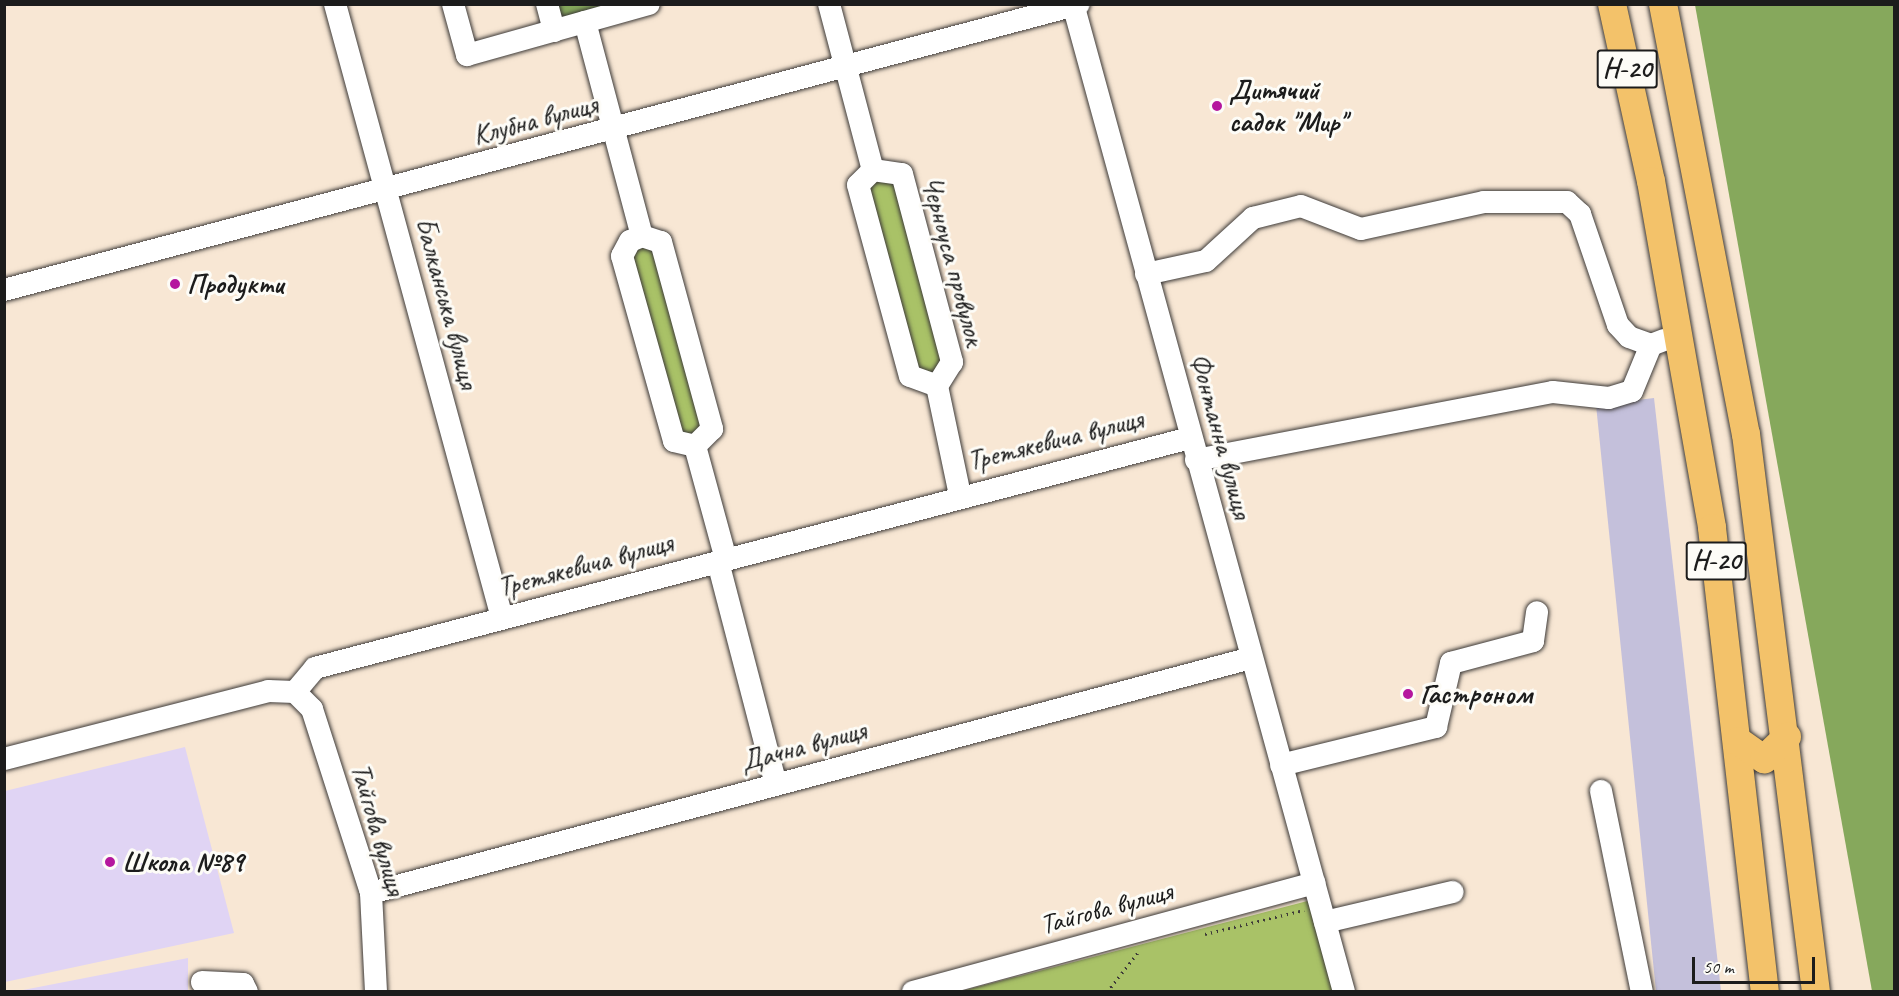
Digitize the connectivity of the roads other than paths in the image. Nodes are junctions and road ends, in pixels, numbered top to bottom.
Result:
1 (335, 4) edge
2 (453, 4) edge
3 (547, 4) edge
4 (649, 4) edge
5 (829, 4) edge
6 (1612, 4) edge
7 (1663, 4) edge
8 (1679, 4) edge
9 (1075, 5) edge
10 (608, 10) edge
11 (585, 22) junction
12 (554, 31) junction
13 (844, 68) junction
14 (1679, 71) junction
15 (614, 130) junction
16 (873, 170) junction
17 (385, 191) junction
18 (642, 236) junction
19 (1146, 274) junction
20 (4, 290) edge
21 (1679, 335) junction
22 (1651, 345) junction
23 (937, 386) junction
24 (1190, 438) junction
25 (695, 446) junction
26 (1196, 460) junction
27 (960, 495) junction
28 (722, 560) junction
29 (1537, 612) dead end
30 (502, 618) junction
31 (1251, 658) junction
32 (295, 692) junction
33 (1788, 737) junction
34 (1738, 741) junction
35 (4, 759) edge
36 (1281, 765) junction
37 (776, 784) junction
38 (1601, 790) dead end
39 (1314, 883) junction
40 (1453, 892) dead end
41 (371, 893) junction
42 (1325, 922) junction
43 (202, 982) dead end
44 (247, 992) edge
45 (376, 992) edge
46 (913, 992) edge
47 (1344, 992) edge
48 (1642, 992) edge
49 (1765, 992) edge
50 (1816, 992) edge

1 - 17 street, Балканська вулиця
2 - 12 street
3 - 12 street
4 - 10 street
5 - 13 street, Черноуса провулок
6 - 21 main road, Н-20
7 - 14 main road, Н-20
8 - 14 main road
9 - 13 street, Клубна вулиця
9 - 19 street, Фонтанна вулиця
10 - 11 street
11 - 12 street
11 - 15 street
13 - 15 street, Клубна вулиця
13 - 16 street, Черноуса провулок
14 - 33 main road, Н-20
15 - 17 street, Клубна вулиця
15 - 18 street
16 - 23 street, Черноуса провулок
16 - 23 street, Черноуса провулок
17 - 20 street, Клубна вулиця
17 - 30 street, Балканська вулиця
18 - 25 street
18 - 25 street
19 - 22 street
19 - 24 street, Фонтанна вулиця
21 - 22 street
21 - 34 main road, Н-20
22 - 26 street
23 - 27 street
24 - 26 street, Фонтанна вулиця
24 - 27 street, Третякевича вулиця
25 - 28 street
26 - 31 street, Фонтанна вулиця
27 - 28 street, Третякевича вулиця
28 - 30 street, Третякевича вулиця
28 - 37 street
29 - 36 street
30 - 32 street, Третякевича вулиця
31 - 36 street, Фонтанна вулиця
31 - 37 street, Дачна вулиця
32 - 35 street
32 - 41 street, Тайгова вулиця
33 - 34 main road
33 - 50 main road, Н-20
34 - 49 main road, Н-20
36 - 39 street, Фонтанна вулиця
37 - 41 street, Дачна вулиця
38 - 48 street
39 - 42 street, Фонтанна вулиця
39 - 46 street, Тайгова вулиця
40 - 42 street
41 - 45 street, Тайгова вулиця
42 - 47 street, Фонтанна вулиця
43 - 44 street

